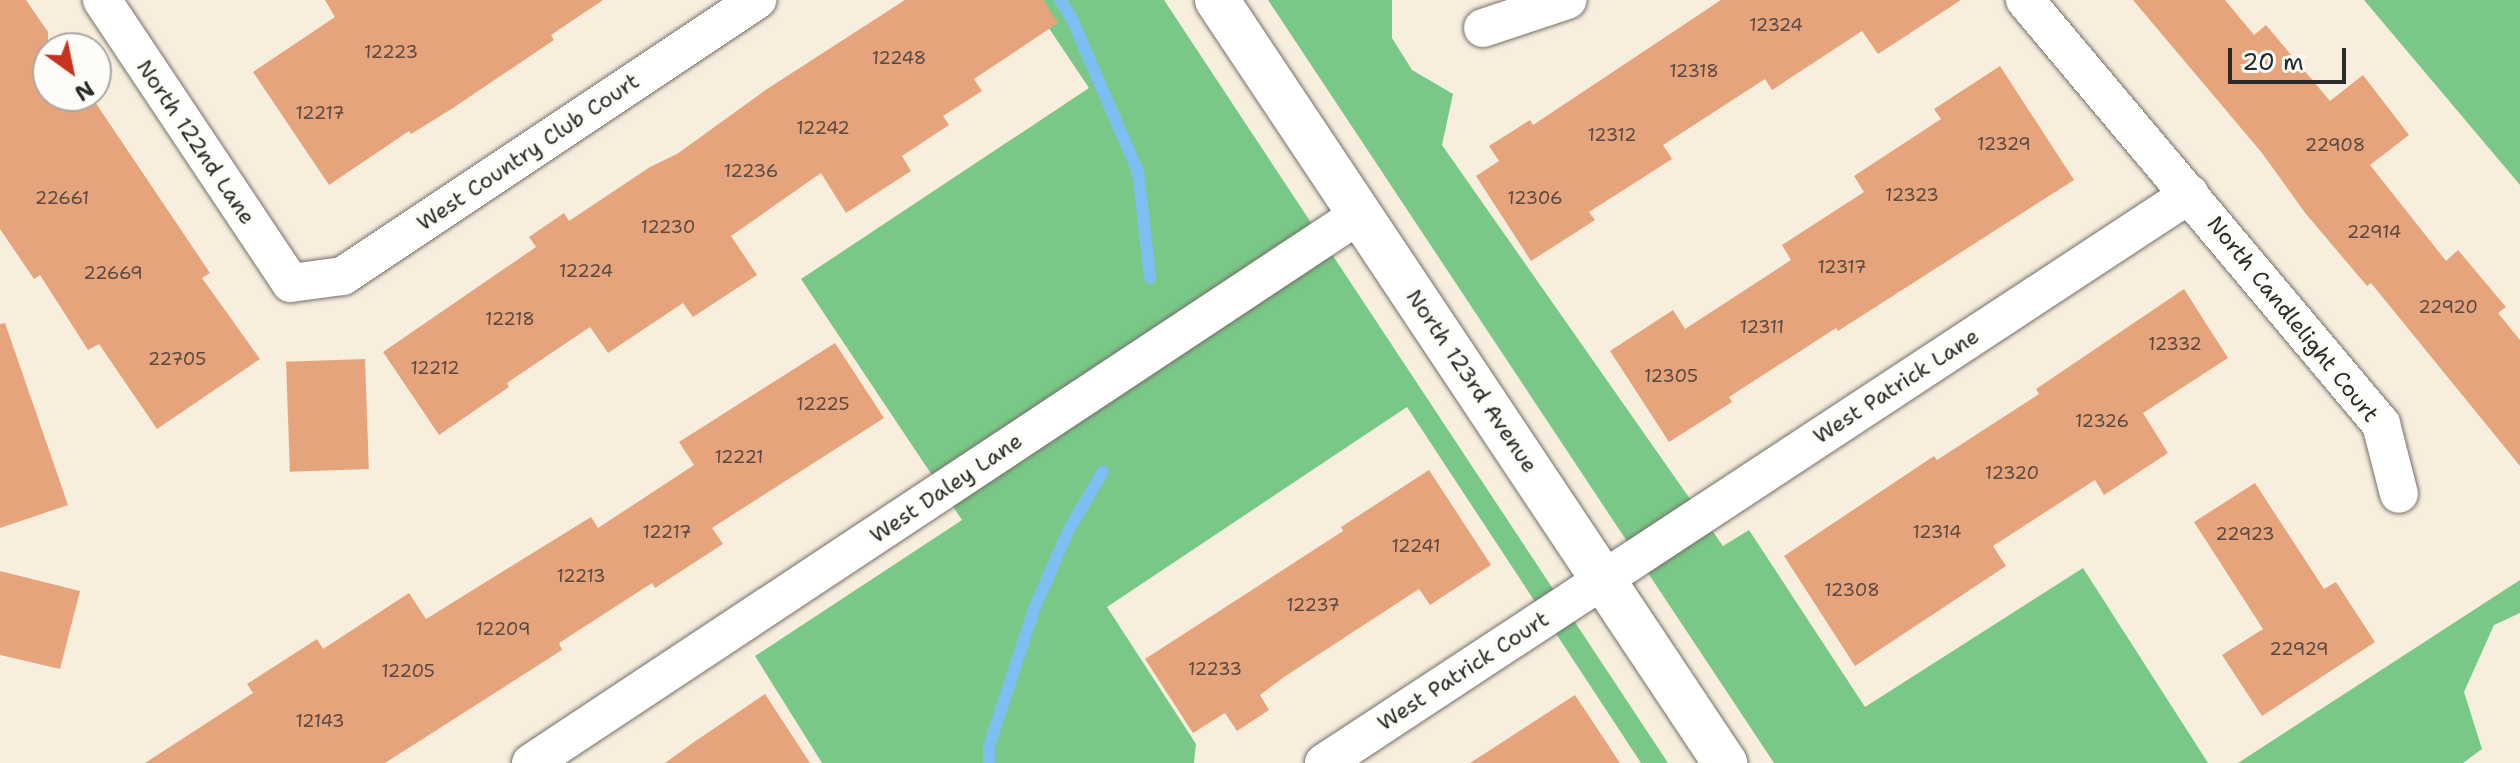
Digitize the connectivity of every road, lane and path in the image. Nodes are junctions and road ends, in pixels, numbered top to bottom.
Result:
1 (102, 0) edge
2 (757, 0) edge
3 (1217, 0) edge
4 (1567, 0) edge
5 (2025, 0) edge
6 (1483, 28) dead end
7 (2190, 194) junction
8 (1360, 214) junction
9 (291, 283) joint
10 (2399, 494) dead end
11 (1603, 579) junction
12 (531, 763) edge
13 (1324, 763) edge
14 (1725, 763) edge

1 - 9 street, North 122nd Lane
2 - 9 street, West Country Club Court
3 - 8 street, North 123rd Avenue
4 - 6 street
5 - 7 street
7 - 10 street, North Candlelight Court
7 - 11 street, West Patrick Lane
8 - 11 street, North 123rd Avenue
8 - 12 street, West Daley Lane
11 - 13 street, West Patrick Court
11 - 14 street, North 123rd Avenue

